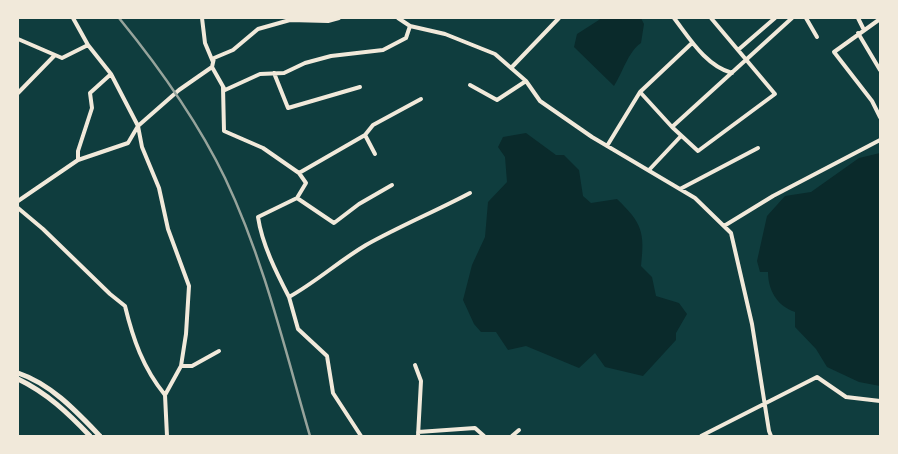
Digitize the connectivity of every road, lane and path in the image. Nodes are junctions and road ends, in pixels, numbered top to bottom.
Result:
1 (73, 18) edge
2 (202, 18) edge
3 (339, 18) edge
4 (398, 18) edge
5 (559, 18) edge
6 (674, 18) edge
7 (711, 18) edge
8 (775, 18) edge
9 (792, 18) edge
10 (806, 18) edge
11 (858, 18) edge
12 (292, 19) edge
13 (880, 19) edge
14 (410, 26) junction
15 (864, 30) junction
16 (858, 34) junction
17 (817, 37) dead end
18 (18, 39) edge
19 (692, 43) junction
20 (88, 45) junction
21 (738, 50) junction
22 (55, 55) junction
23 (746, 60) junction
24 (212, 65) junction
25 (511, 68) junction
26 (880, 70) edge
27 (732, 73) junction
28 (111, 74) junction
29 (274, 74) junction
30 (526, 81) junction
31 (470, 85) dead end
32 (222, 87) junction
33 (360, 87) dead end
34 (640, 92) junction
35 (18, 93) edge
36 (421, 99) dead end
37 (880, 117) edge
38 (138, 126) junction
39 (672, 127) junction
40 (365, 135) junction
41 (681, 136) junction
42 (880, 140) edge
43 (607, 146) junction
44 (758, 148) dead end
45 (375, 154) dead end
46 (78, 160) junction
47 (649, 170) junction
48 (299, 174) junction
49 (392, 185) dead end
50 (680, 189) junction
51 (470, 193) dead end
52 (297, 198) junction
53 (18, 201) edge
54 (18, 208) edge
55 (724, 226) junction
56 (289, 297) junction
57 (219, 351) dead end
58 (415, 365) dead end
59 (181, 366) junction
60 (18, 372) edge
61 (18, 379) edge
62 (165, 395) junction
63 (880, 402) edge
64 (765, 403) junction
65 (519, 430) dead end
66 (418, 434) edge
67 (90, 436) edge
68 (100, 436) edge
69 (167, 436) edge
70 (361, 436) edge
71 (484, 436) edge
72 (512, 436) edge
73 (701, 436) edge
74 (770, 436) edge

1 - 20 street
2 - 24 street
3 - 12 street
4 - 14 street
5 - 25 street
6 - 19 street
7 - 21 street
8 - 21 street
9 - 23 street
10 - 17 street
11 - 15 street
12 - 24 street
13 - 15 street
14 - 25 street
14 - 29 street
15 - 16 street
16 - 26 street
16 - 37 street
18 - 22 street
19 - 27 street
19 - 34 street
20 - 22 street
20 - 28 street
21 - 23 street
22 - 35 street
23 - 27 street
23 - 41 street
24 - 32 street
24 - 38 street
25 - 30 street
27 - 39 street
28 - 38 street
28 - 46 street
29 - 32 street
29 - 33 street
30 - 31 street
30 - 43 street
32 - 48 street
34 - 39 street
34 - 43 street
36 - 40 street
38 - 46 street
38 - 59 street
39 - 41 street
40 - 45 street
40 - 48 street
41 - 47 street
42 - 55 street
43 - 47 street
44 - 50 street
46 - 53 street
47 - 50 street
48 - 52 street
49 - 52 street
50 - 55 street
51 - 56 street
52 - 56 street
54 - 62 street
55 - 64 street
56 - 70 street
57 - 59 street
58 - 66 street
59 - 62 street
60 - 68 street
61 - 67 street
62 - 69 street
63 - 64 street
64 - 73 street
64 - 74 street
65 - 72 street
66 - 71 street

